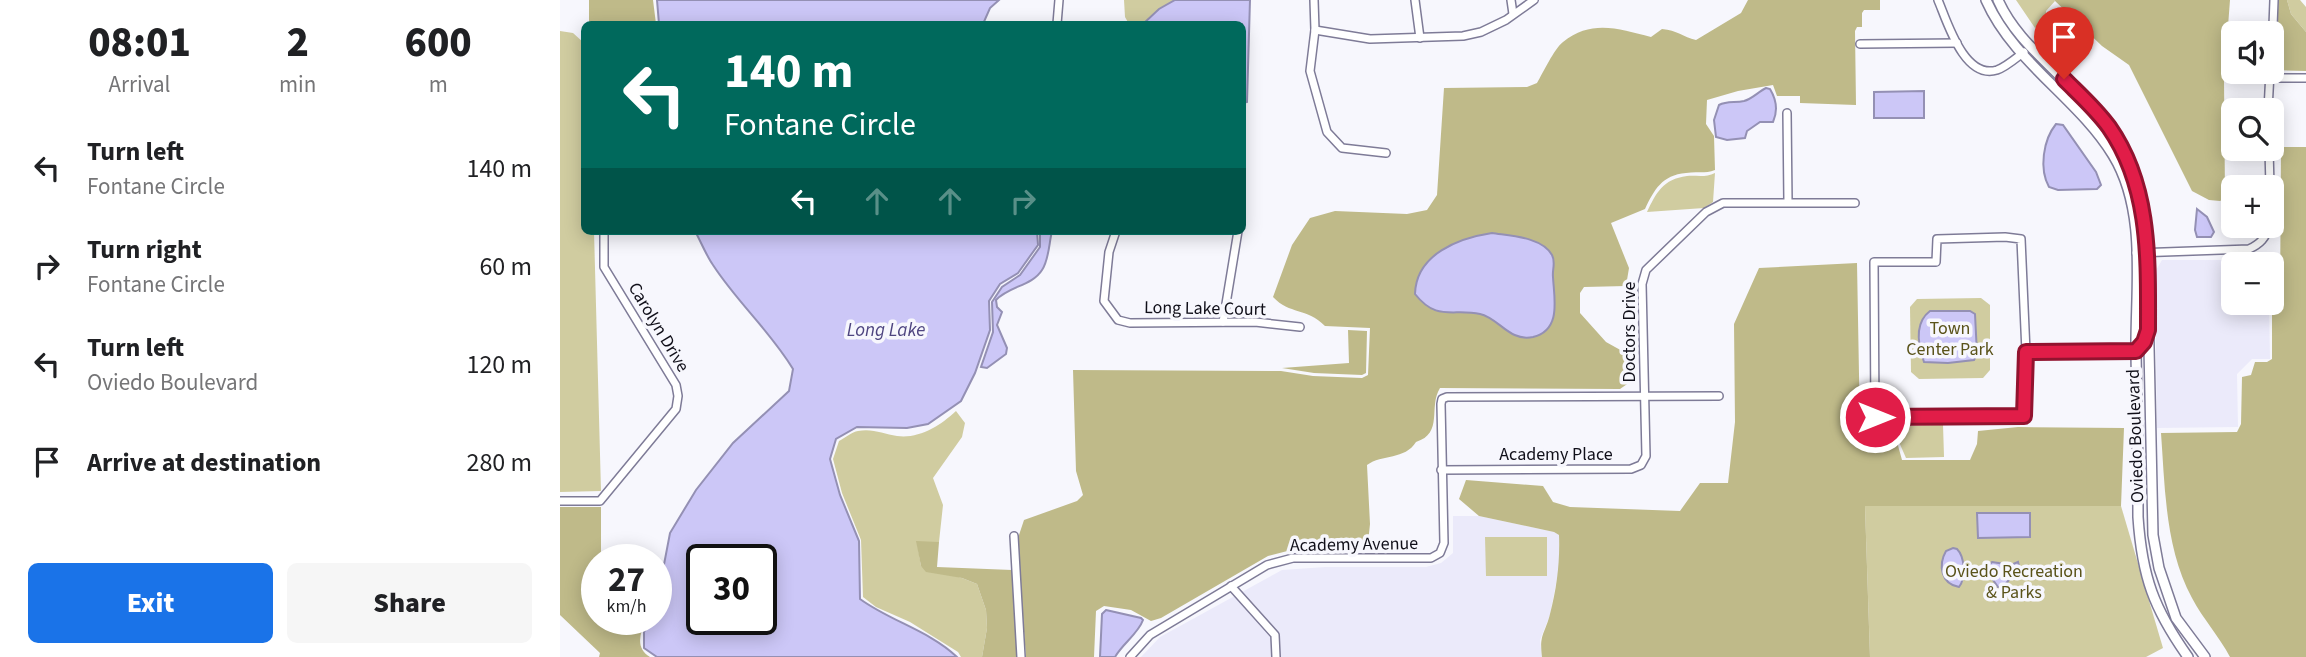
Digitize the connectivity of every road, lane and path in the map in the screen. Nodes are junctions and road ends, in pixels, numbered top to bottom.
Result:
1 (1059, 0) edge
2 (1314, 0) edge
3 (1416, 0) edge
4 (1511, 0) edge
5 (1534, 0) edge
6 (1938, 0) edge
7 (1986, 0) edge
8 (1998, 0) edge
9 (2274, 0) edge
10 (1513, 14) junction
11 (1057, 21) edge
12 (2273, 21) edge
13 (1315, 30) junction
14 (1420, 38) junction
15 (1957, 43) junction
16 (1860, 44) dead end
17 (2026, 51) junction
18 (2284, 78) edge
19 (2306, 78) edge
20 (1787, 113) dead end
21 (1386, 153) dead end
22 (1788, 202) junction
23 (1855, 203) dead end
24 (604, 235) edge
25 (1115, 235) edge
26 (1237, 235) edge
27 (2264, 238) edge
28 (2136, 253) junction
29 (2147, 253) junction
30 (1223, 322) junction
31 (1300, 327) dead end
32 (2148, 330) junction
33 (2136, 351) junction
34 (2026, 352) junction
35 (1645, 396) junction
36 (1719, 396) dead end
37 (1441, 470) junction
38 (560, 501) edge
39 (1014, 536) dead end
40 (1231, 586) junction
41 (1021, 657) edge
42 (1130, 657) edge
43 (1276, 657) edge
44 (2188, 657) edge
45 (2205, 657) edge

1 - 11 street
2 - 13 street
3 - 14 street
4 - 10 street
5 - 10 street
6 - 15 street
7 - 17 street, Oviedo Boulevard
8 - 17 street, Oviedo Boulevard
9 - 12 street
10 - 14 street
13 - 14 street
13 - 21 street
15 - 16 street
15 - 17 street
17 - 28 street, Oviedo Boulevard
17 - 29 street, Oviedo Boulevard
18 - 19 street
20 - 22 street
22 - 23 street, Doctors Drive
22 - 35 street, Doctors Drive
24 - 38 street, Carolyn Drive
25 - 30 street, Long Lake Court
26 - 30 street
27 - 29 street
28 - 29 street
28 - 33 street, Oviedo Boulevard
29 - 32 street, Oviedo Boulevard
30 - 31 street, Long Lake Court
32 - 33 street
32 - 45 street, Oviedo Boulevard
33 - 34 street
33 - 44 street, Oviedo Boulevard
34 - 34 street
35 - 36 street
35 - 37 street, Academy Place
35 - 37 street, Doctors Drive
37 - 40 street, Academy Avenue
39 - 41 street
40 - 42 street, Academy Avenue
40 - 43 street

